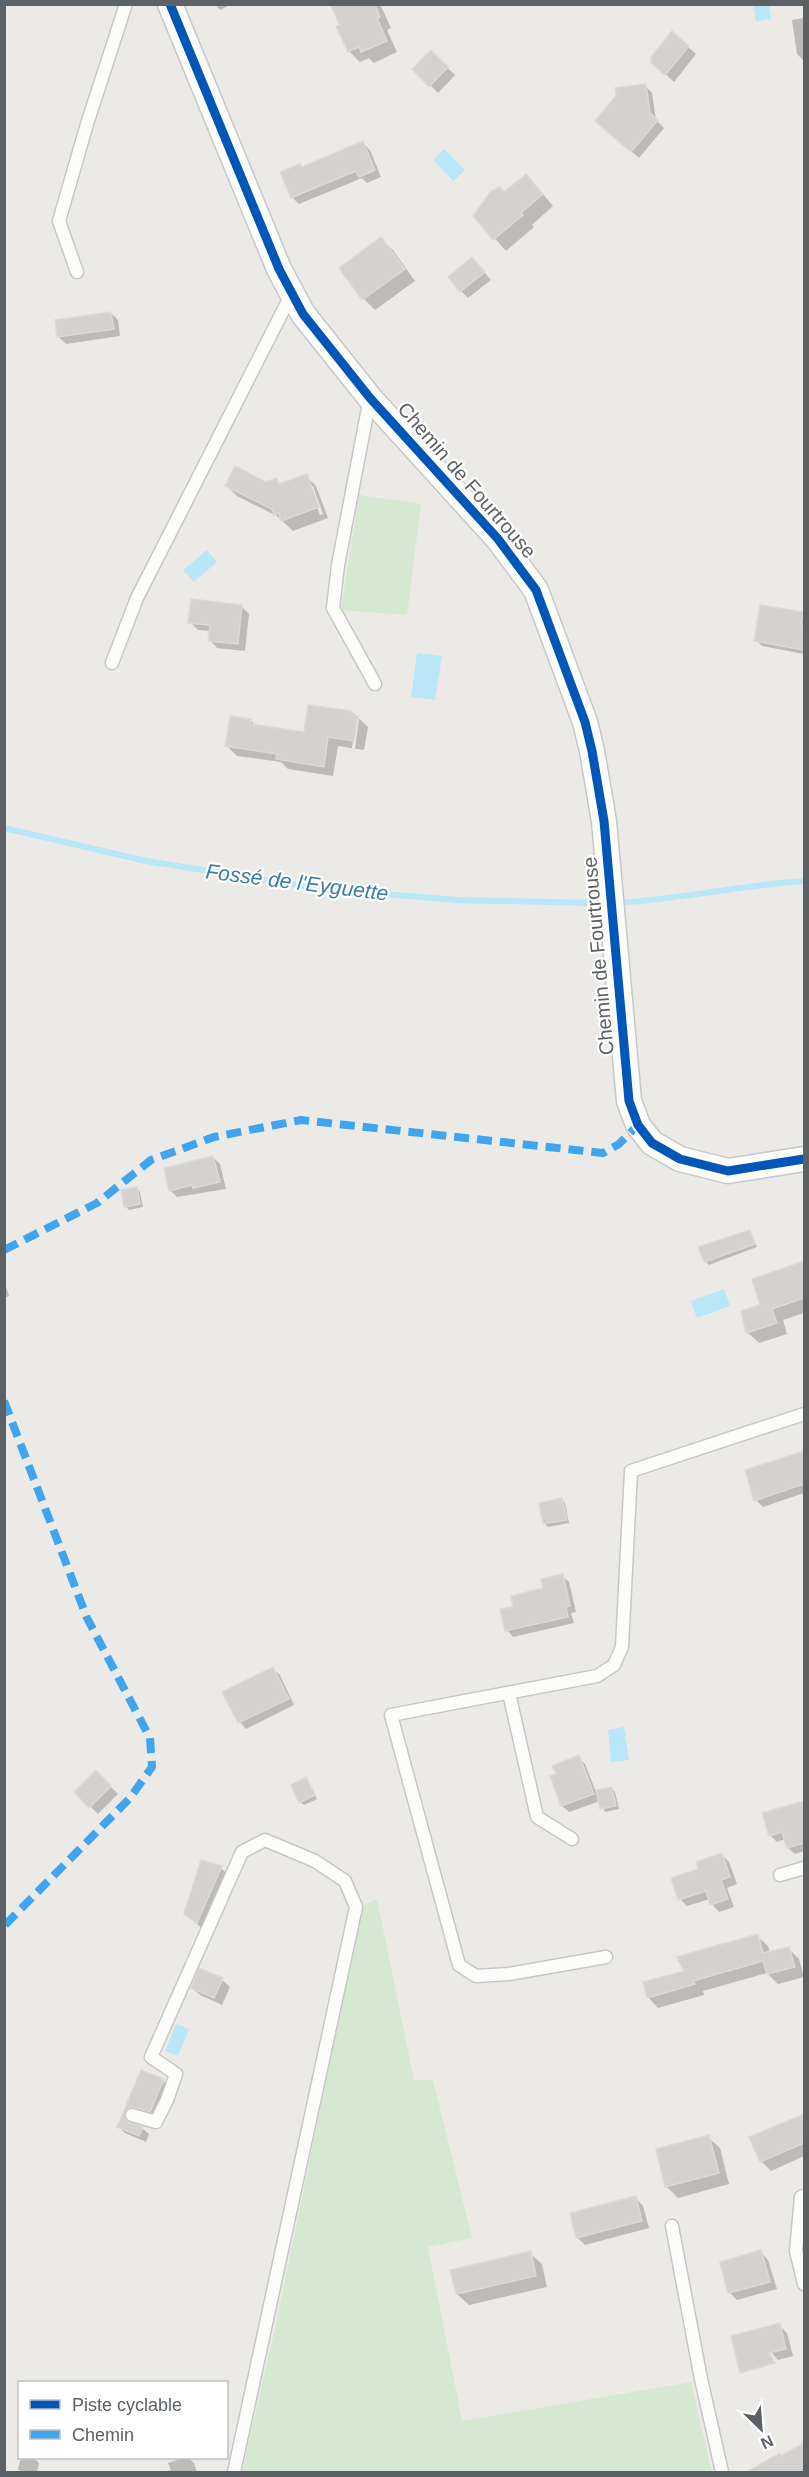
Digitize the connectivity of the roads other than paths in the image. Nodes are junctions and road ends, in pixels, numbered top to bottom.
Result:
1 (126, 4) edge
2 (170, 4) edge
3 (77, 272) dead end
4 (291, 295) junction
5 (370, 398) junction
6 (112, 663) dead end
7 (375, 684) dead end
8 (804, 1160) edge
9 (804, 1414) edge
10 (509, 1693) junction
11 (572, 1839) dead end
12 (804, 1868) edge
13 (780, 1875) dead end
14 (606, 1957) dead end
15 (132, 2115) dead end
16 (804, 2196) edge
17 (672, 2226) dead end
18 (804, 2284) edge
19 (234, 2472) edge
20 (722, 2472) edge

1 - 3 lane
2 - 4 street, Chemin de Fourtrouse
4 - 5 street, Chemin de Fourtrouse
4 - 6 lane
5 - 7 lane
5 - 8 street, Chemin de Fourtrouse
9 - 10 lane
10 - 11 lane
10 - 14 lane
12 - 13 lane
15 - 19 lane
16 - 18 lane
17 - 20 lane

